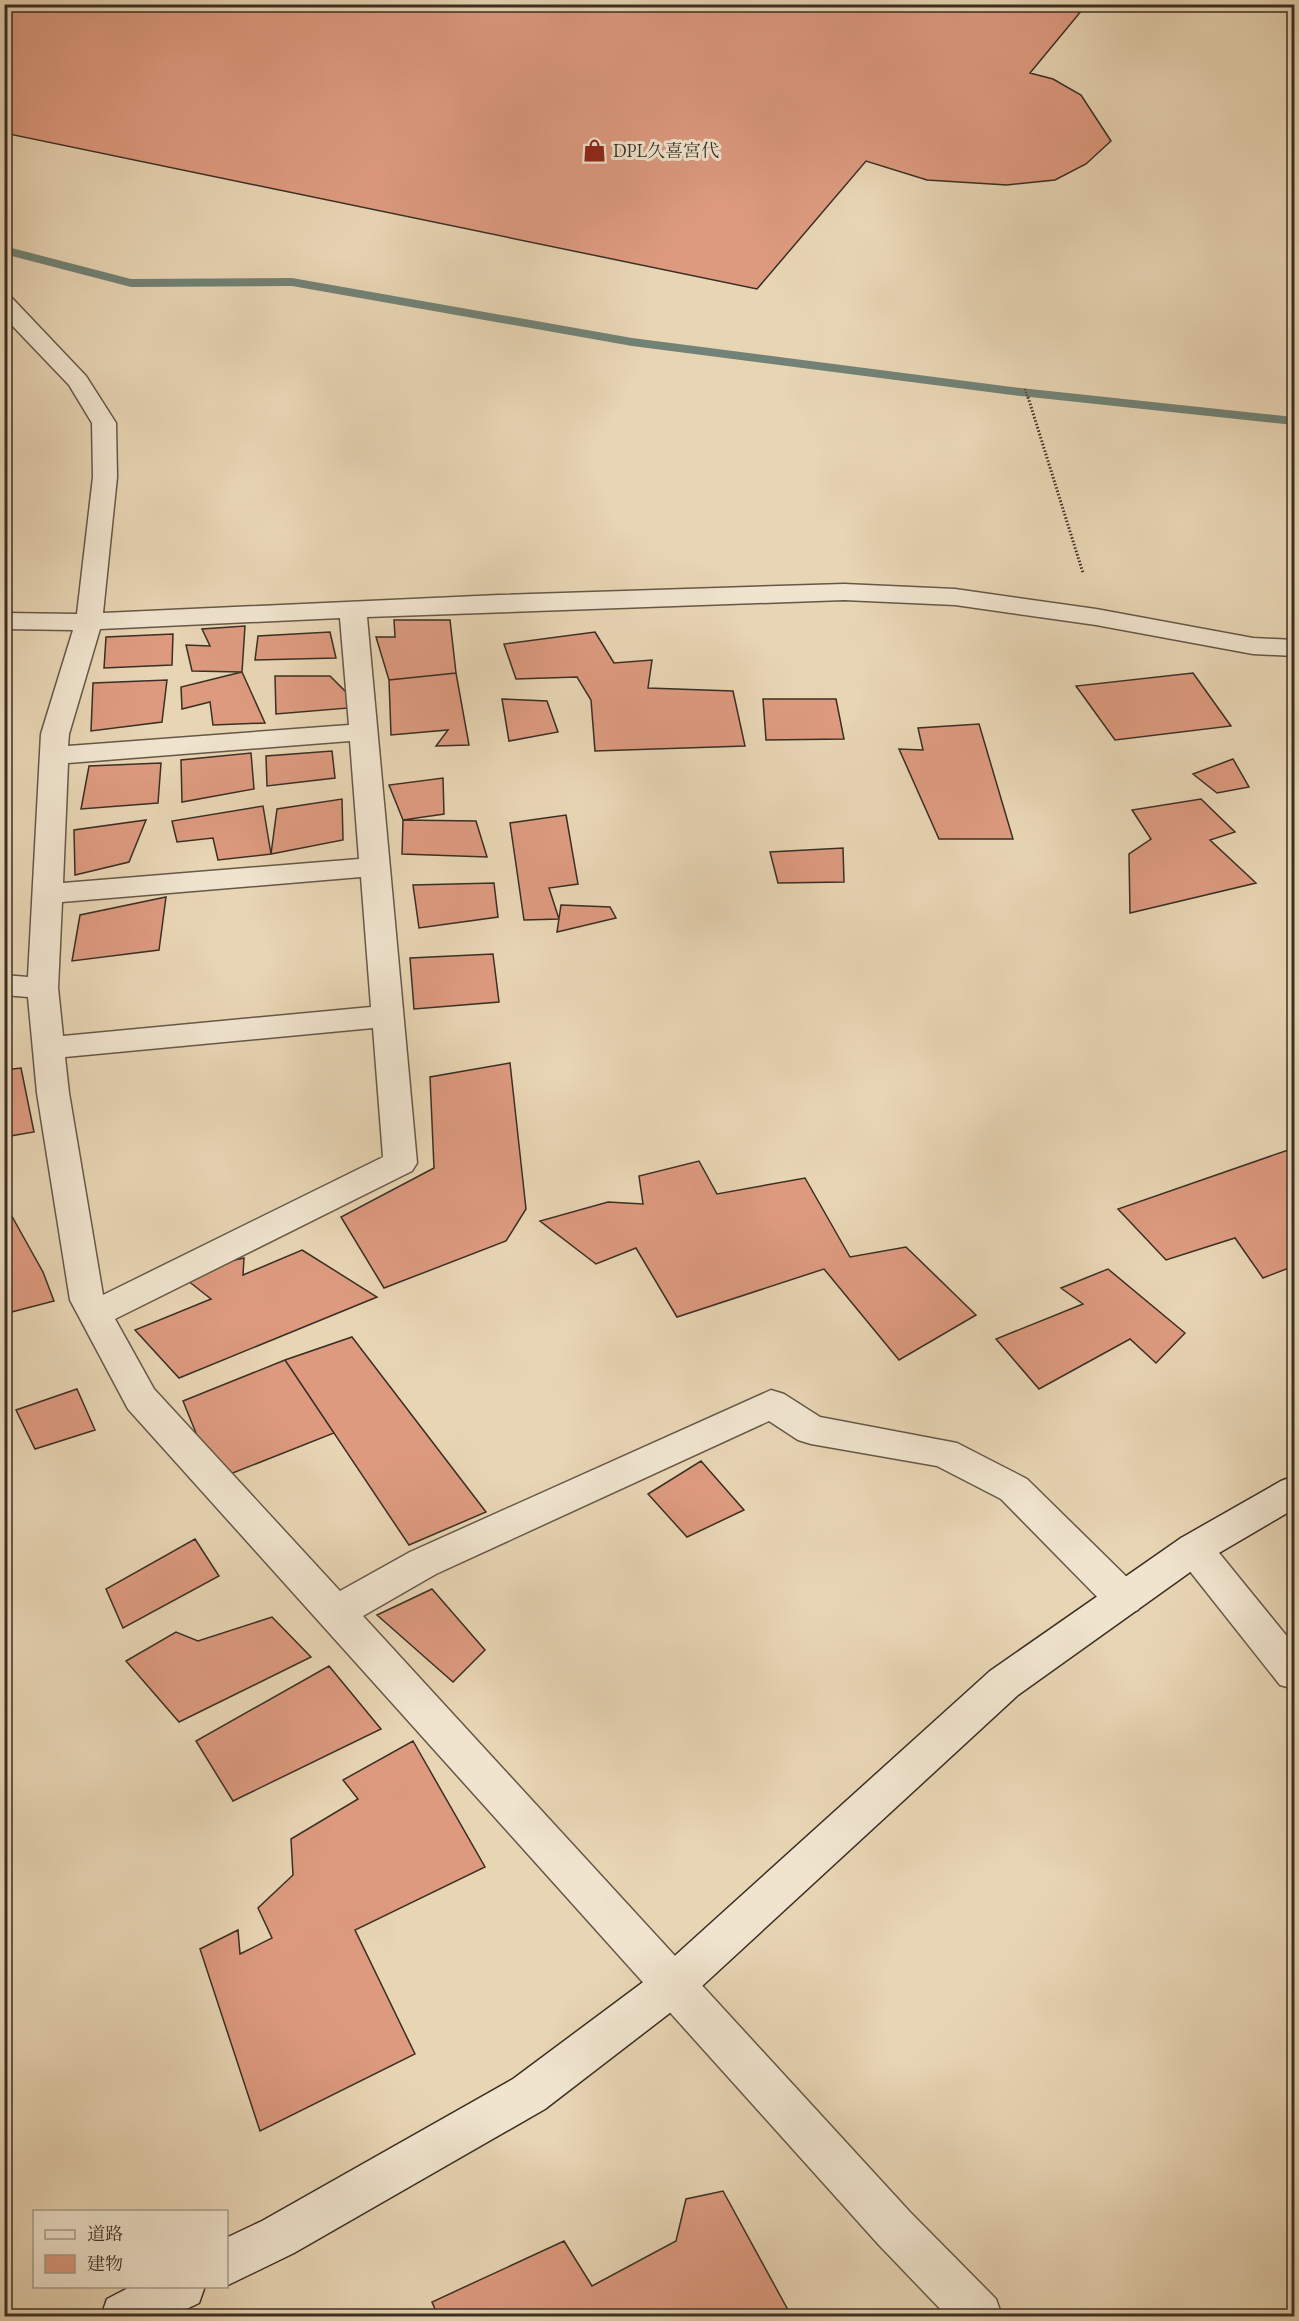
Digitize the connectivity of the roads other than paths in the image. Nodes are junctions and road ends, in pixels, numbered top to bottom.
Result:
1 (4, 303) edge
2 (352, 611) junction
3 (4, 621) edge
4 (89, 622) junction
5 (1294, 648) edge
6 (363, 732) junction
7 (54, 756) junction
8 (374, 867) junction
9 (48, 894) junction
10 (4, 985) edge
11 (43, 988) junction
12 (387, 1016) junction
13 (50, 1048) junction
14 (95, 1314) junction
15 (1294, 1491) edge
16 (1194, 1549) junction
17 (1124, 1599) junction
18 (336, 1612) junction
19 (1294, 1673) edge
20 (674, 1985) junction
21 (228, 2263) edge
22 (178, 2288) edge
23 (124, 2316) edge
24 (980, 2316) edge

1 - 4 street
2 - 4 street
2 - 5 street
2 - 6 street
3 - 4 street
4 - 7 street
6 - 7 street
6 - 8 street
7 - 9 street
8 - 9 street
8 - 12 street
9 - 11 street
10 - 11 street
11 - 13 street
12 - 13 street
12 - 14 street
13 - 14 street
14 - 18 street
15 - 16 street
16 - 17 street
16 - 19 street
17 - 18 street
17 - 20 street
18 - 20 street
20 - 21 street
20 - 24 street
22 - 23 street

